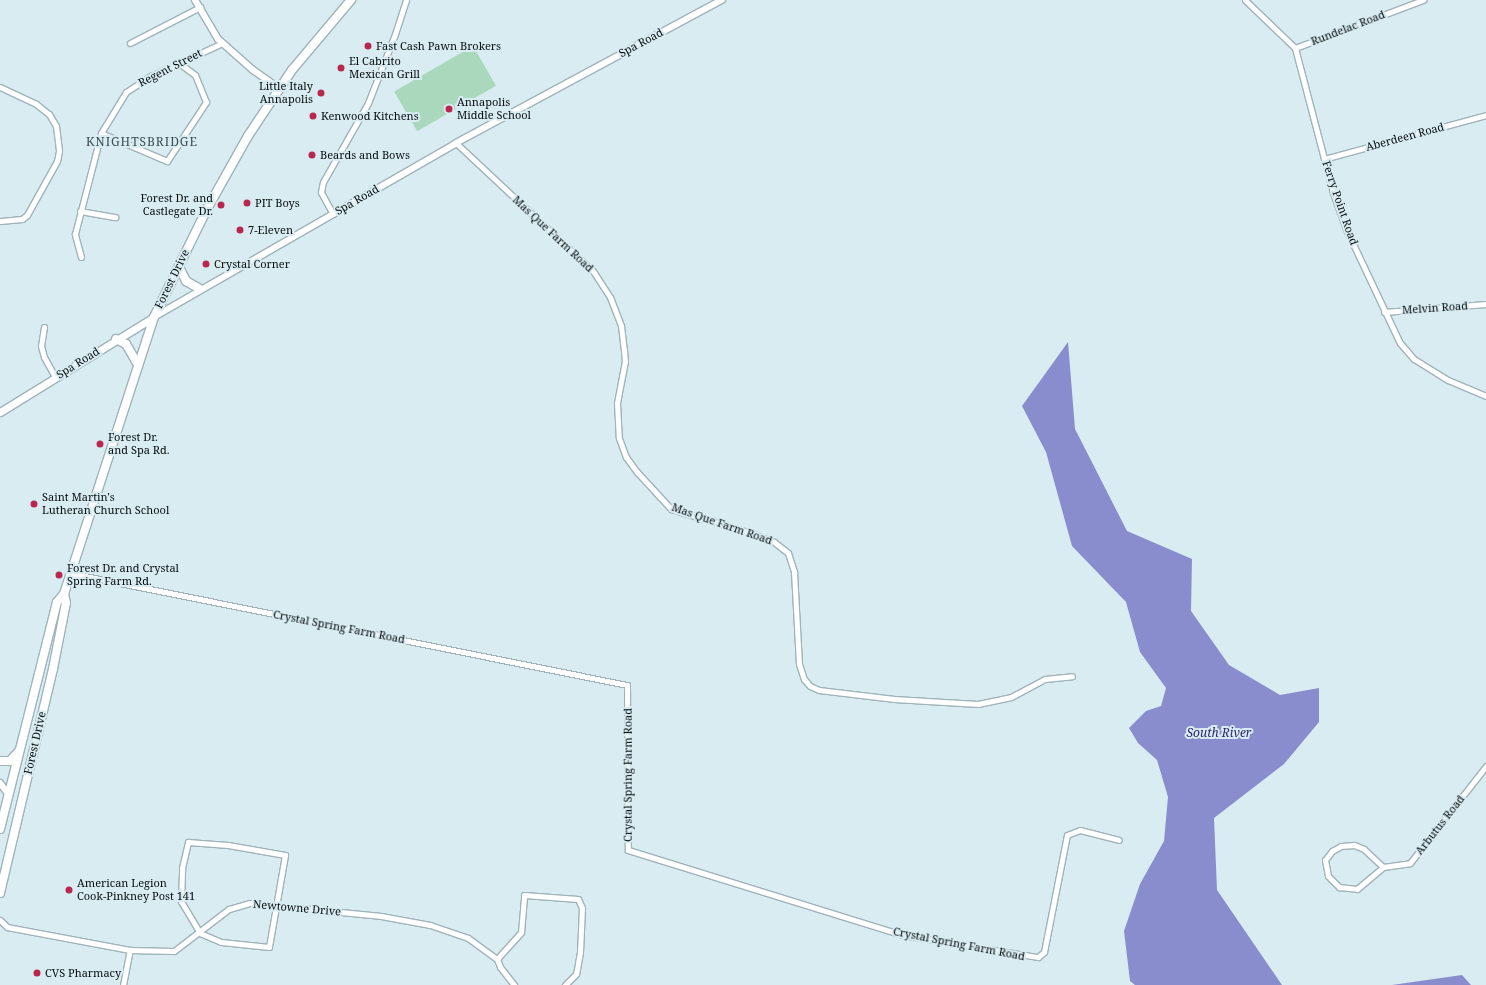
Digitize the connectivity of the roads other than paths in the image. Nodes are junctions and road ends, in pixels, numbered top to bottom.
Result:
1 (196, 0) edge
2 (351, 0) edge
3 (406, 0) edge
4 (722, 0) edge
5 (1245, 0) edge
6 (1423, 0) edge
7 (200, 7) junction
8 (130, 43) dead end
9 (222, 43) junction
10 (1295, 48) junction
11 (178, 63) junction
12 (0, 87) edge
13 (279, 88) junction
14 (1486, 115) edge
15 (101, 133) junction
16 (456, 143) junction
17 (1324, 159) junction
18 (80, 211) junction
19 (333, 214) junction
20 (115, 217) dead end
21 (0, 221) edge
22 (81, 256) dead end
23 (179, 267) junction
24 (200, 289) junction
25 (1486, 304) edge
26 (1384, 312) junction
27 (154, 316) junction
28 (44, 327) dead end
29 (116, 339) junction
30 (138, 365) junction
31 (55, 378) junction
32 (1486, 396) edge
33 (0, 412) edge
34 (70, 573) junction
35 (64, 594) junction
36 (1072, 676) dead end
37 (20, 748) junction
38 (0, 761) edge
39 (1486, 766) edge
40 (0, 783) edge
41 (9, 795) junction
42 (19, 810) junction
43 (0, 829) edge
44 (1120, 840) dead end
45 (1383, 867) junction
46 (0, 893) edge
47 (276, 906) junction
48 (0, 920) edge
49 (8, 927) junction
50 (0, 930) edge
51 (200, 933) junction
52 (130, 950) junction
53 (498, 958) junction
54 (123, 985) edge
55 (514, 985) edge
56 (564, 985) edge

1 - 7 street
2 - 13 main road, Forest Drive
3 - 19 street
4 - 16 street, Spa Road
5 - 10 street
6 - 10 street, Rundelac Road
7 - 8 street
7 - 9 street
9 - 11 street, Regent Street
9 - 13 street
10 - 17 street, Ferry Point Road
11 - 15 street, Regent Street
11 - 15 street
12 - 21 street
13 - 23 main road, Forest Drive
14 - 17 street, Aberdeen Road
15 - 18 street, Regent Street
16 - 19 street, Spa Road
16 - 36 street, Mas Que Farm Road
17 - 26 street, Ferry Point Road
18 - 20 street
18 - 22 street, Regent Street
19 - 24 street, Spa Road
23 - 24 main road
23 - 27 main road, Forest Drive
24 - 27 street, Spa Road
25 - 26 street, Melvin Road
26 - 32 street, Ferry Point Road
27 - 29 main road, Spa Road
27 - 30 main road, Forest Drive
28 - 31 street
29 - 30 main road
29 - 31 main road, Spa Road
30 - 34 main road, Forest Drive
31 - 33 main road, Spa Road
34 - 35 main road, Forest Drive
34 - 44 street, Crystal Spring Farm Road
35 - 37 main road, Forest Drive
35 - 42 main road, Forest Drive
37 - 38 main road
37 - 41 main road, Forest Drive
39 - 45 street, Arbutus Road
40 - 41 street
41 - 42 main road
41 - 43 main road, Forest Drive
42 - 46 main road, Forest Drive
45 - 45 street
47 - 51 street, Newtowne Drive
47 - 51 street
47 - 51 street
47 - 53 street, Newtowne Drive
48 - 49 street
49 - 50 street
49 - 52 street, Newtowne Drive
51 - 52 street, Newtowne Drive
52 - 54 street
53 - 55 street
53 - 56 street

